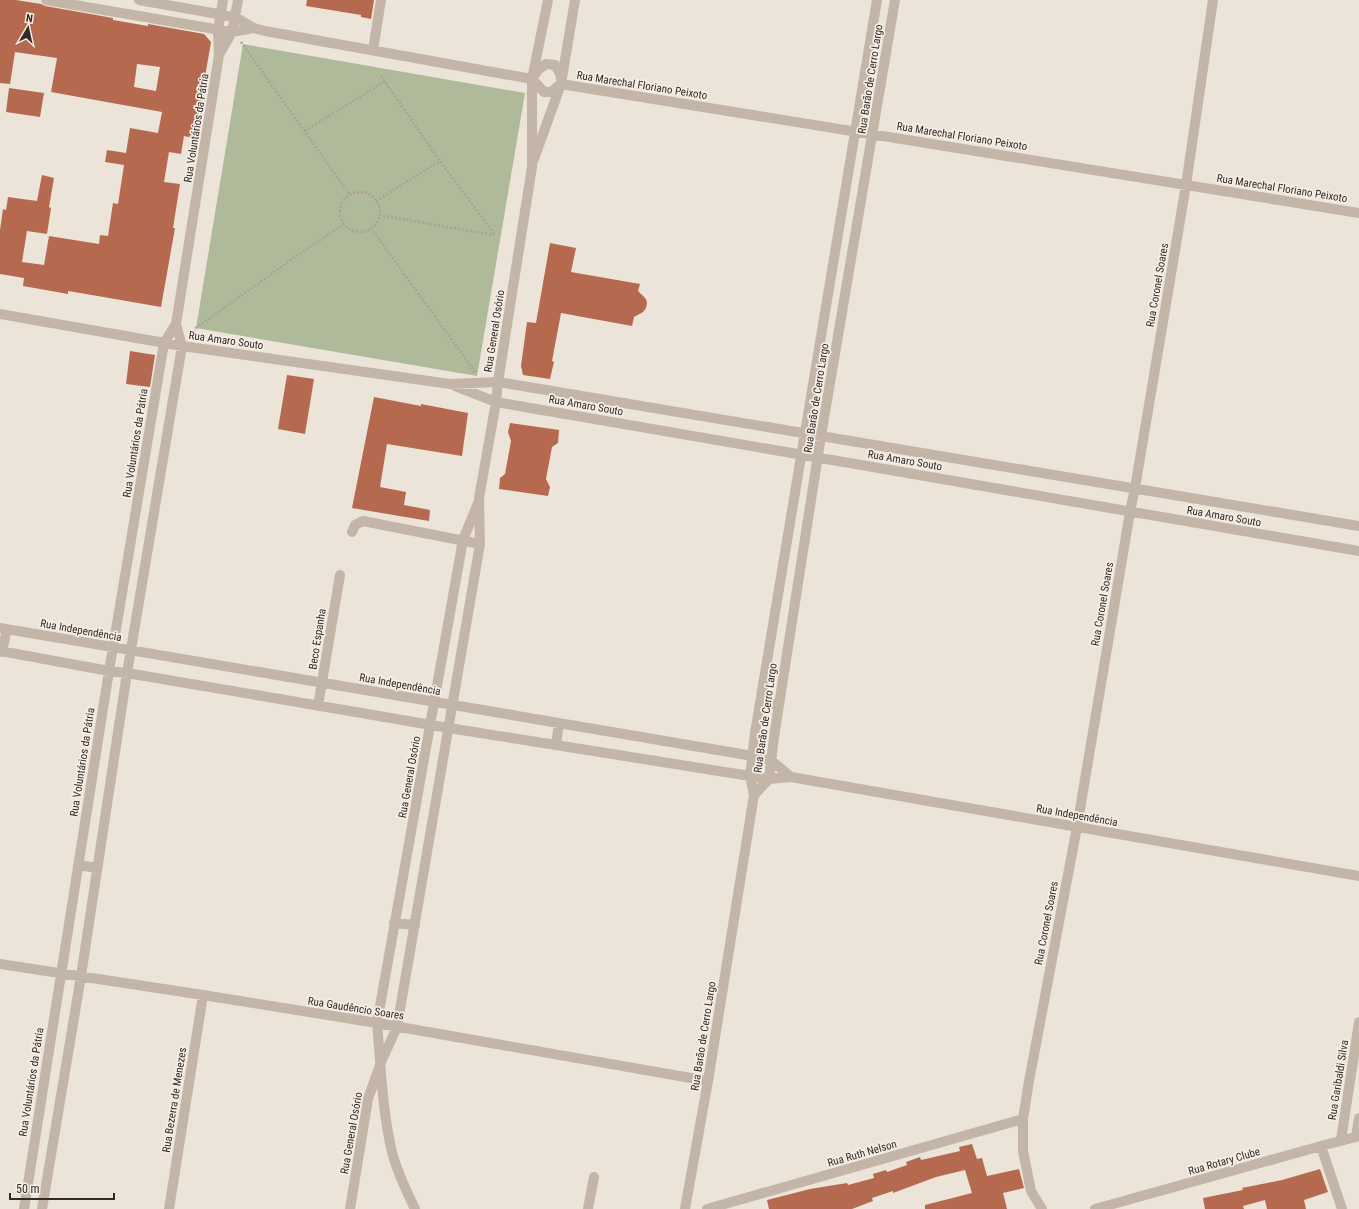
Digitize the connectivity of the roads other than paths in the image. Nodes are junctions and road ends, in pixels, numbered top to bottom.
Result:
1 (46, 0) edge
2 (139, 0) edge
3 (223, 0) edge
4 (238, 0) edge
5 (381, 0) edge
6 (548, 0) edge
7 (574, 0) edge
8 (877, 0) edge
9 (895, 0) edge
10 (1213, 0) edge
11 (220, 15) junction
12 (235, 17) junction
13 (254, 28) junction
14 (218, 30) junction
15 (232, 32) junction
16 (373, 50) junction
17 (219, 55) junction
18 (532, 79) junction
19 (561, 84) junction
20 (855, 131) junction
21 (873, 134) junction
22 (532, 167) junction
23 (1186, 185) junction
24 (1359, 213) edge
25 (837, 239) junction
26 (854, 242) junction
27 (0, 314) edge
28 (176, 324) junction
29 (164, 343) junction
30 (182, 346) junction
31 (498, 382) junction
32 (450, 384) junction
33 (496, 402) junction
34 (804, 433) junction
35 (821, 436) junction
36 (802, 454) junction
37 (145, 455) junction
38 (818, 457) junction
39 (163, 458) junction
40 (1135, 488) junction
41 (479, 498) junction
42 (1130, 512) junction
43 (1359, 526) edge
44 (352, 532) dead end
45 (463, 540) junction
46 (480, 544) junction
47 (1359, 551) edge
48 (785, 555) junction
49 (802, 557) junction
50 (340, 575) dead end
51 (4, 629) edge
52 (113, 647) junction
53 (130, 650) junction
54 (1, 652) edge
55 (109, 671) junction
56 (127, 673) junction
57 (322, 683) junction
58 (434, 702) junction
59 (760, 702) junction
60 (453, 705) junction
61 (779, 705) junction
62 (318, 706) junction
63 (559, 723) junction
64 (430, 725) junction
65 (449, 728) junction
66 (556, 745) junction
67 (753, 756) junction
68 (772, 761) junction
69 (750, 776) junction
70 (791, 777) junction
71 (769, 779) junction
72 (754, 795) junction
73 (1077, 827) junction
74 (78, 865) junction
75 (97, 868) junction
76 (1359, 876) edge
77 (394, 923) junction
78 (415, 925) junction
79 (0, 964) edge
80 (60, 974) junction
81 (81, 976) junction
82 (203, 995) junction
83 (1359, 1022) edge
84 (376, 1023) junction
85 (397, 1027) junction
86 (1357, 1050) edge
87 (381, 1062) junction
88 (708, 1081) junction
89 (1359, 1118) edge
90 (1022, 1119) junction
91 (1357, 1137) edge
92 (1340, 1140) junction
93 (1321, 1146) junction
94 (594, 1176) dead end
95 (24, 1209) edge
96 (42, 1209) edge
97 (169, 1209) edge
98 (350, 1209) edge
99 (415, 1209) edge
100 (588, 1209) edge
101 (685, 1209) edge
102 (707, 1209) edge
103 (1042, 1209) edge
104 (1095, 1209) edge
105 (1342, 1209) edge

1 - 14 street
2 - 11 street
3 - 11 street, Rua Voluntários da Pátria
4 - 12 street, Rua Voluntários da Pátria
5 - 16 street
6 - 18 street, Rua General Osório
7 - 19 street, Rua General Osório
8 - 20 street, Rua Barão de Cerro Largo
9 - 21 street, Rua Barão de Cerro Largo
10 - 23 street, Rua Coronel Soares
11 - 12 street
11 - 14 street, Rua Voluntários da Pátria
12 - 13 street
12 - 15 street, Rua Voluntários da Pátria
13 - 15 street
13 - 16 street
14 - 15 street
14 - 17 street, Rua Voluntários da Pátria
15 - 17 street, Rua Voluntários da Pátria
16 - 18 street
17 - 28 street, Rua Voluntários da Pátria
18 - 19 street, Rua Marechal Floriano Peixoto
18 - 19 street, Rua Marechal Floriano Peixoto
18 - 22 street, Rua General Osório
19 - 20 street, Rua Marechal Floriano Peixoto
19 - 22 street, Rua General Osório
20 - 21 street, Rua Marechal Floriano Peixoto
20 - 25 street, Rua Barão de Cerro Largo
21 - 23 street, Rua Marechal Floriano Peixoto
21 - 26 street, Rua Barão de Cerro Largo
22 - 31 street, Rua General Osório
23 - 24 street, Rua Marechal Floriano Peixoto
23 - 40 street, Rua Coronel Soares
25 - 26 street
25 - 34 street, Rua Barão de Cerro Largo
26 - 35 street, Rua Barão de Cerro Largo
27 - 29 street, Rua Amaro Souto
28 - 29 street, Rua Voluntários da Pátria
28 - 30 street, Rua Voluntários da Pátria
29 - 30 street, Rua Amaro Souto
29 - 37 street, Rua Voluntários da Pátria
30 - 32 street, Rua Amaro Souto
30 - 39 street, Rua Voluntários da Pátria
31 - 32 street, Rua Amaro Souto
31 - 33 street, Rua General Osório
31 - 34 street, Rua Amaro Souto
32 - 33 street, Rua Amaro Souto
33 - 36 street, Rua Amaro Souto
33 - 41 street, Rua General Osório
34 - 35 street, Rua Amaro Souto
34 - 36 street, Rua Barão de Cerro Largo
35 - 38 street, Rua Barão de Cerro Largo
35 - 40 street, Rua Amaro Souto
36 - 38 street, Rua Amaro Souto
36 - 48 street, Rua Barão de Cerro Largo
37 - 39 street
37 - 52 street, Rua Voluntários da Pátria
38 - 42 street, Rua Amaro Souto
38 - 49 street, Rua Barão de Cerro Largo
39 - 53 street, Rua Voluntários da Pátria
40 - 42 street, Rua Coronel Soares
40 - 43 street, Rua Amaro Souto
41 - 45 street, Rua General Osório
41 - 46 street, Rua General Osório
42 - 47 street, Rua Amaro Souto
42 - 73 street, Rua Coronel Soares
44 - 45 street
45 - 46 street
45 - 58 street, Rua General Osório
46 - 60 street, Rua General Osório
48 - 49 street
48 - 59 street, Rua Barão de Cerro Largo
49 - 61 street, Rua Barão de Cerro Largo
50 - 57 street, Beco Espanha
51 - 52 street, Rua Independência
51 - 54 street
52 - 53 street, Rua Independência
52 - 55 street, Rua Voluntários da Pátria
53 - 56 street, Rua Voluntários da Pátria
53 - 57 street, Rua Independência
54 - 55 street, Rua Independência
55 - 56 street, Rua Independência
55 - 74 street, Rua Voluntários da Pátria
56 - 62 street, Rua Independência
56 - 75 street, Rua Voluntários da Pátria
57 - 58 street, Rua Independência
57 - 62 street, Beco Espanha
58 - 60 street, Rua Independência
58 - 64 street, Rua General Osório
59 - 61 street
59 - 67 street, Rua Barão de Cerro Largo
60 - 63 street, Rua Independência
60 - 65 street, Rua General Osório
61 - 68 street, Rua Barão de Cerro Largo
62 - 64 street, Rua Independência
63 - 66 street
63 - 67 street, Rua Independência
64 - 65 street, Rua Independência
64 - 77 street, Rua General Osório
65 - 66 street, Rua Independência
65 - 78 street, Rua General Osório
66 - 69 street, Rua Independência
67 - 68 street, Rua Independência
67 - 69 street, Rua Barão de Cerro Largo
68 - 70 street, Rua Independência
68 - 71 street, Rua Barão de Cerro Largo
69 - 71 street, Rua Independência
69 - 72 street, Rua Barão de Cerro Largo
70 - 71 street, Rua Independência
70 - 73 street, Rua Independência
71 - 72 street, Rua Barão de Cerro Largo
72 - 88 street, Rua Barão de Cerro Largo
73 - 76 street, Rua Independência
73 - 90 street, Rua Coronel Soares
74 - 75 street
74 - 80 street, Rua Voluntários da Pátria
75 - 81 street, Rua Voluntários da Pátria
77 - 78 street
77 - 84 street, Rua General Osório
78 - 85 street, Rua General Osório
79 - 80 street, Rua Gaudêncio Soares
80 - 81 street, Rua Gaudêncio Soares
80 - 95 street, Rua Voluntários da Pátria
81 - 82 street, Rua Gaudêncio Soares
81 - 96 street, Rua Voluntários da Pátria
82 - 84 street, Rua Gaudêncio Soares
82 - 97 street, Rua Bezerra de Menezes
83 - 86 street, Rua Garibaldi Silva
84 - 85 street, Rua Gaudêncio Soares
84 - 87 street, Rua General Osório
85 - 87 street, Rua General Osório
85 - 88 street, Rua Gaudêncio Soares
86 - 92 street, Rua Garibaldi Silva
87 - 98 street, Rua General Osório
87 - 99 street
88 - 101 street, Rua Barão de Cerro Largo
89 - 91 street
90 - 102 street, Rua Ruth Nelson
90 - 103 street, Rua Coronel Soares
91 - 92 street, Rua Rotary Clube
92 - 93 street, Rua Rotary Clube
93 - 104 street, Rua Rotary Clube
93 - 105 street
94 - 100 street

